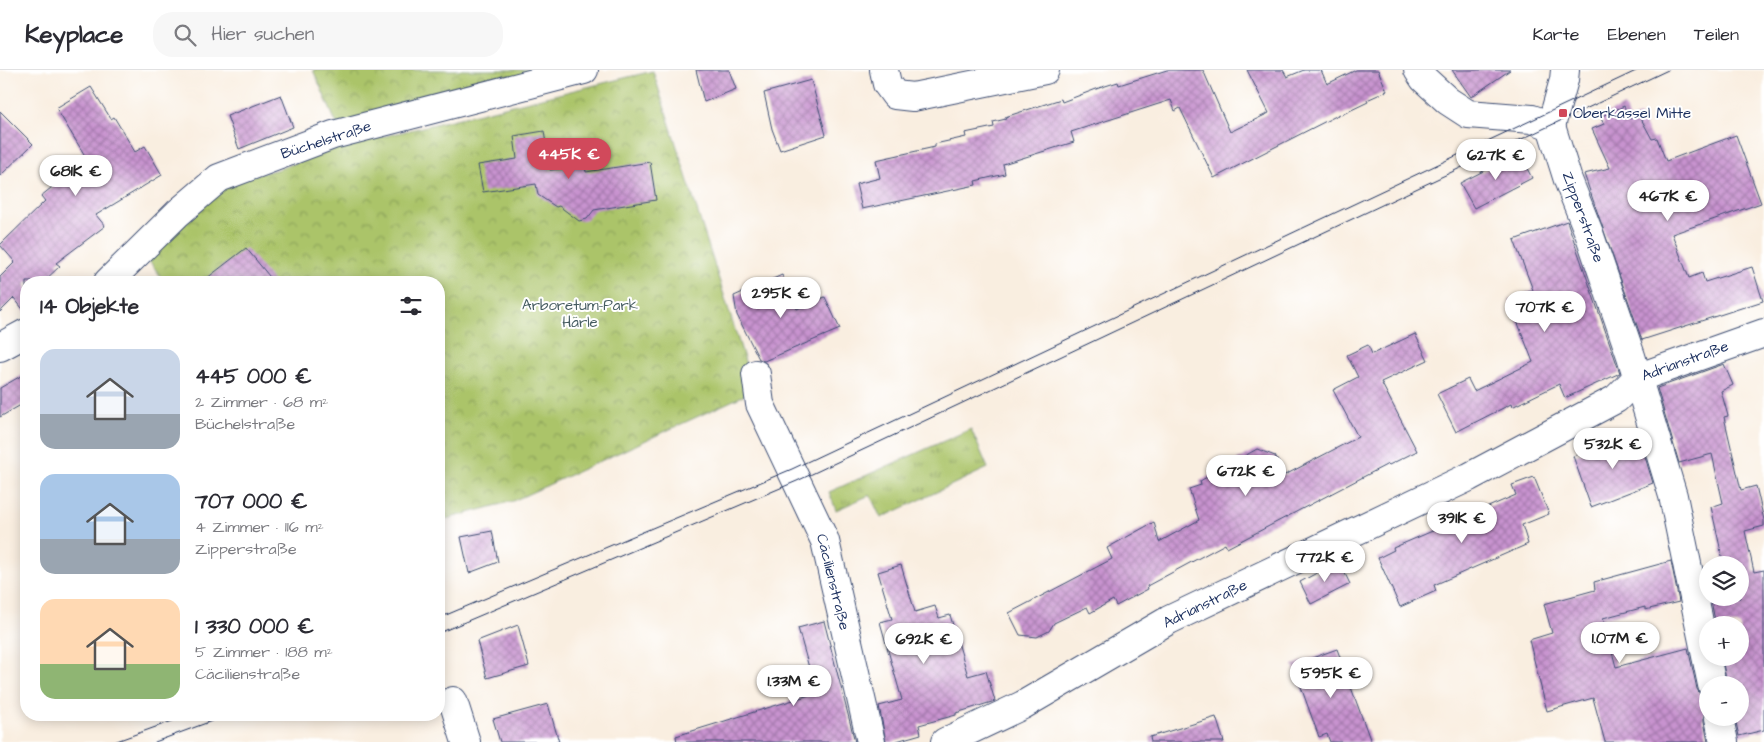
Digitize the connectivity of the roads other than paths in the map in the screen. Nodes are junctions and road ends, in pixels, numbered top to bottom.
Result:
1 (584, 70) edge
2 (884, 70) edge
3 (1045, 70) edge
4 (1418, 70) edge
5 (1564, 70) edge
6 (1551, 126) junction
7 (114, 276) edge
8 (1764, 333) edge
9 (20, 336) edge
10 (0, 347) edge
11 (756, 374) dead end
12 (1637, 378) junction
13 (1710, 676) edge
14 (453, 701) dead end
15 (1721, 726) edge
16 (466, 742) edge
17 (871, 742) edge
18 (945, 742) edge
19 (1724, 742) edge

1 - 7 street, Büchelstraße
2 - 3 street
4 - 6 street
5 - 6 street
6 - 12 street, Zipperstraße
8 - 12 street, Adrianstraße
9 - 10 street
11 - 17 street, Cäcilienstraße
12 - 13 street, Zipperstraße
12 - 18 street, Adrianstraße
14 - 16 street
15 - 19 street

